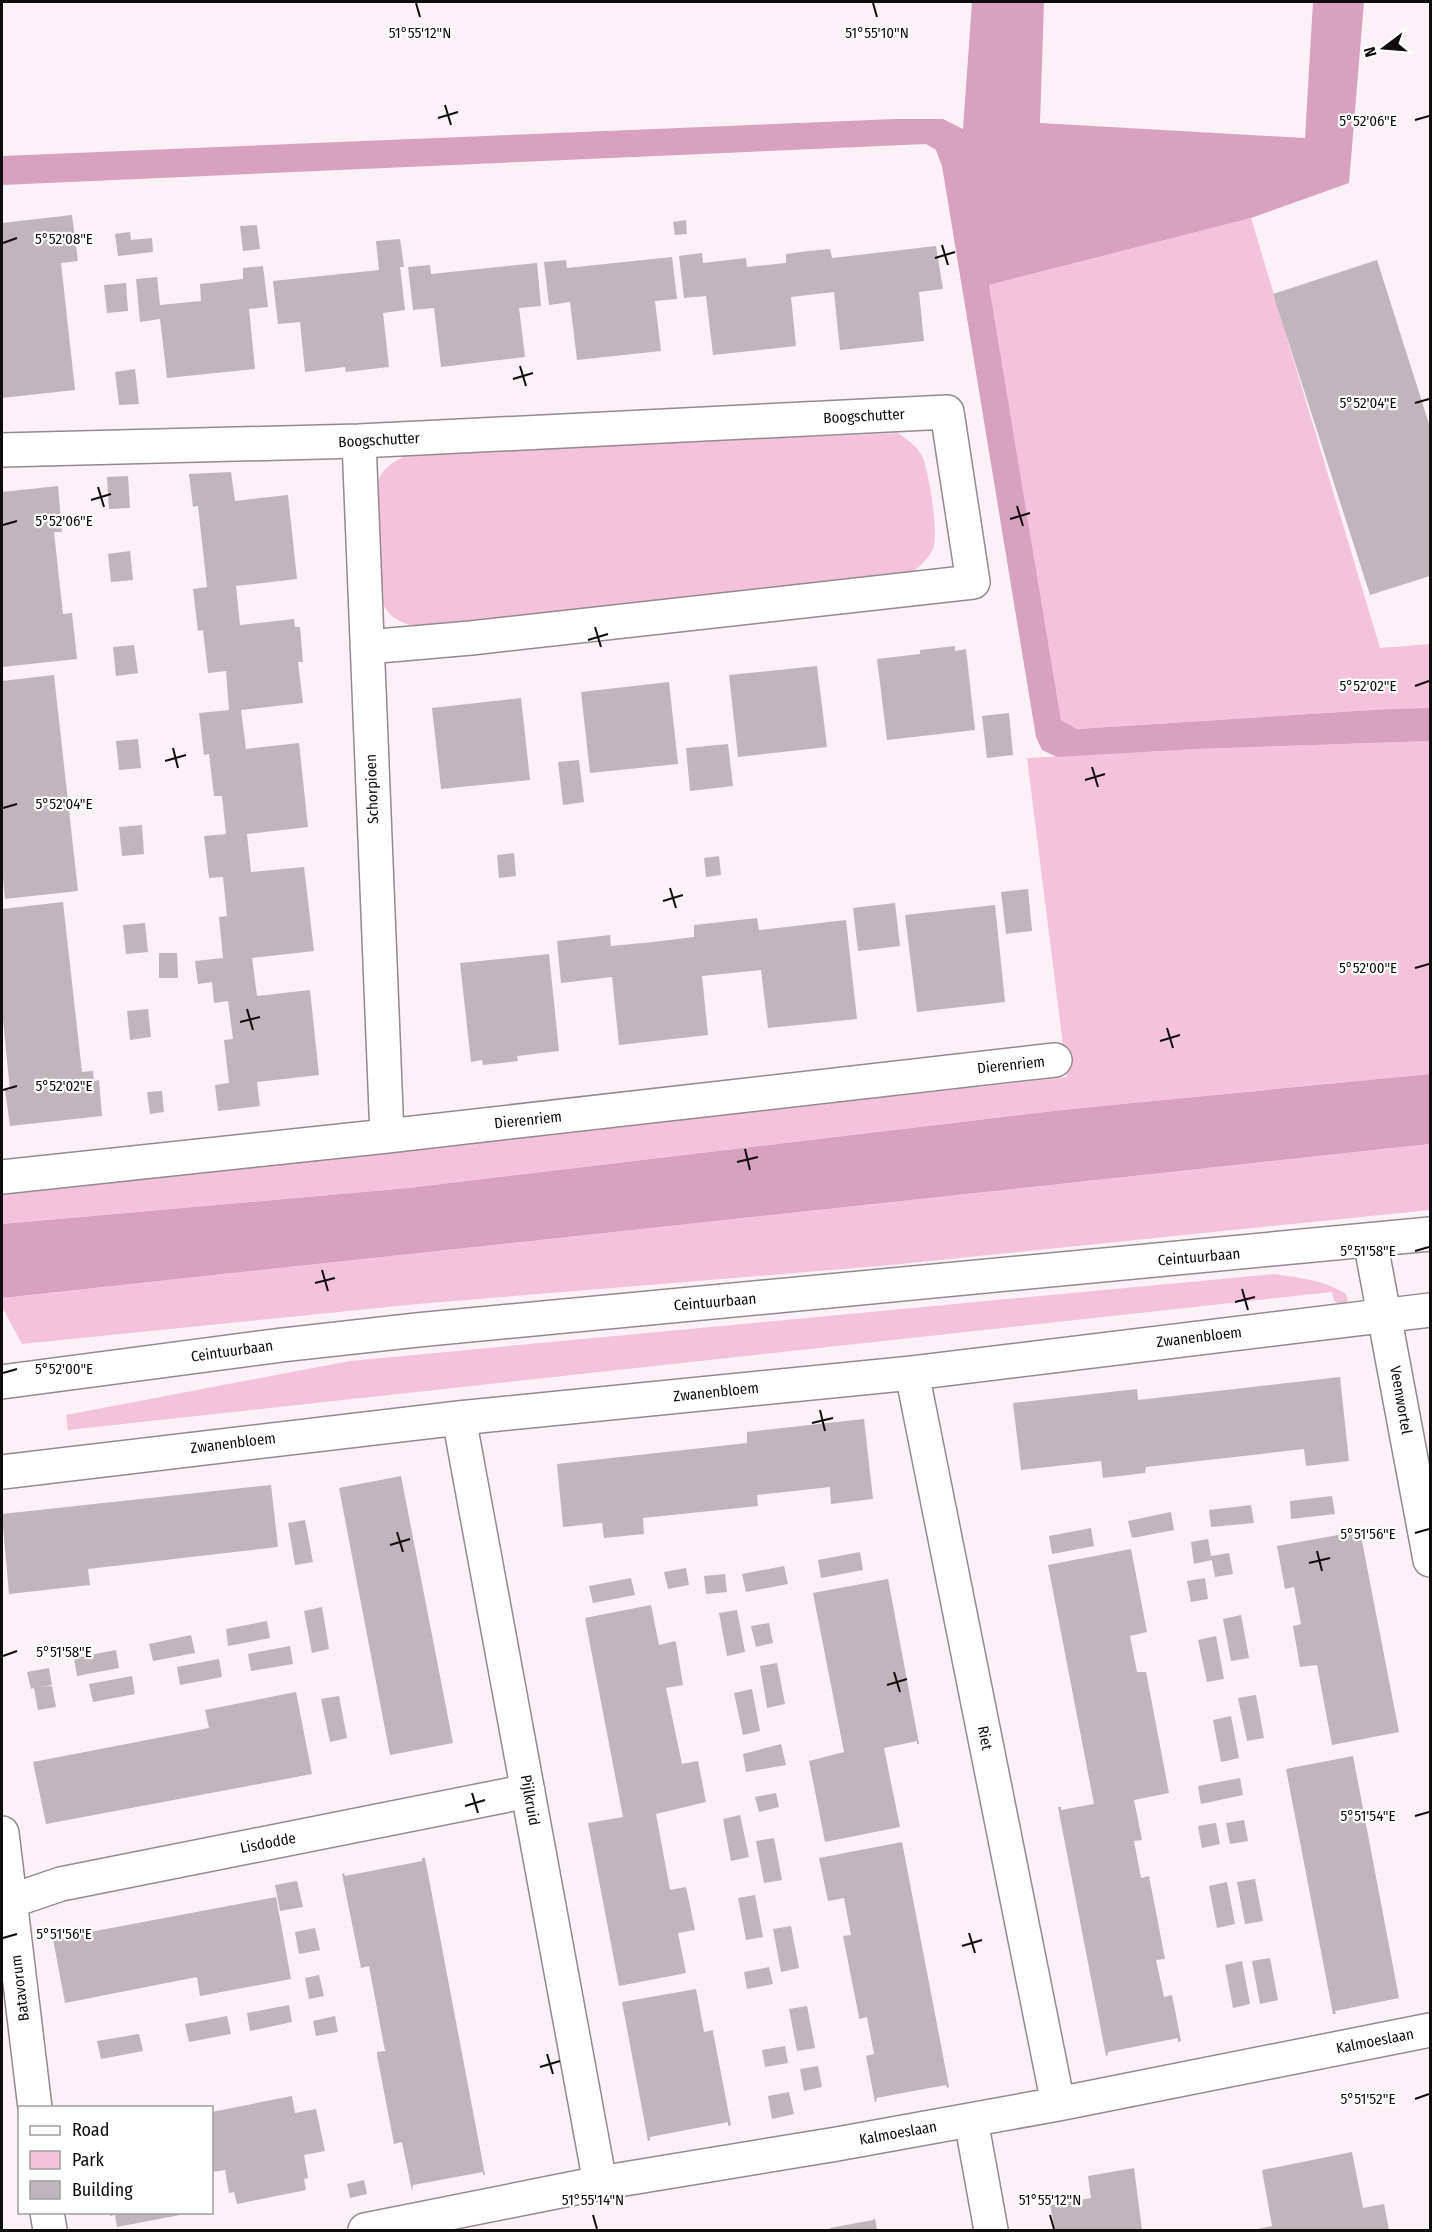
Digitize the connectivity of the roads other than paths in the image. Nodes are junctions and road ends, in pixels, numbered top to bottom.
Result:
1 (359, 441) junction
2 (2, 450) edge
3 (367, 647) junction
4 (1055, 1060) dead end
5 (387, 1136) junction
6 (2, 1177) edge
7 (1431, 1234) edge
8 (1370, 1240) junction
9 (1431, 1310) edge
10 (1385, 1315) junction
11 (912, 1373) junction
12 (2, 1382) edge
13 (459, 1418) junction
14 (2, 1472) edge
15 (1431, 1560) edge
16 (528, 1791) junction
17 (2, 1833) edge
18 (6, 1903) edge
19 (1431, 2030) edge
20 (1058, 2104) junction
21 (35, 2106) edge
22 (971, 2120) junction
23 (600, 2183) junction
24 (47, 2214) edge
25 (457, 2221) edge
26 (50, 2230) edge
27 (365, 2230) edge
28 (991, 2230) edge

1 - 2 street, Boogschutter
1 - 3 street, Schorpioen
1 - 3 street, Boogschutter
3 - 5 street, Schorpioen
4 - 5 street, Dierenriem
5 - 6 street, Dierenriem
7 - 8 street, Ceintuurbaan
8 - 10 street, Veenwortel
8 - 12 street, Ceintuurbaan
9 - 10 street, Zwanenbloem
10 - 11 street, Zwanenbloem
10 - 15 street, Veenwortel
11 - 13 street, Zwanenbloem
11 - 20 street, Riet
13 - 14 street, Zwanenbloem
13 - 16 street, Pijlkruid
16 - 18 street, Lisdodde
16 - 23 street, Pijlkruid
17 - 18 street, Batavorum
18 - 21 street, Batavorum
19 - 20 street, Kalmoeslaan
20 - 22 street, Kalmoeslaan
22 - 23 street, Kalmoeslaan
22 - 28 street
23 - 25 street, Kalmoeslaan
24 - 26 street
25 - 27 street, Kalmoeslaan

